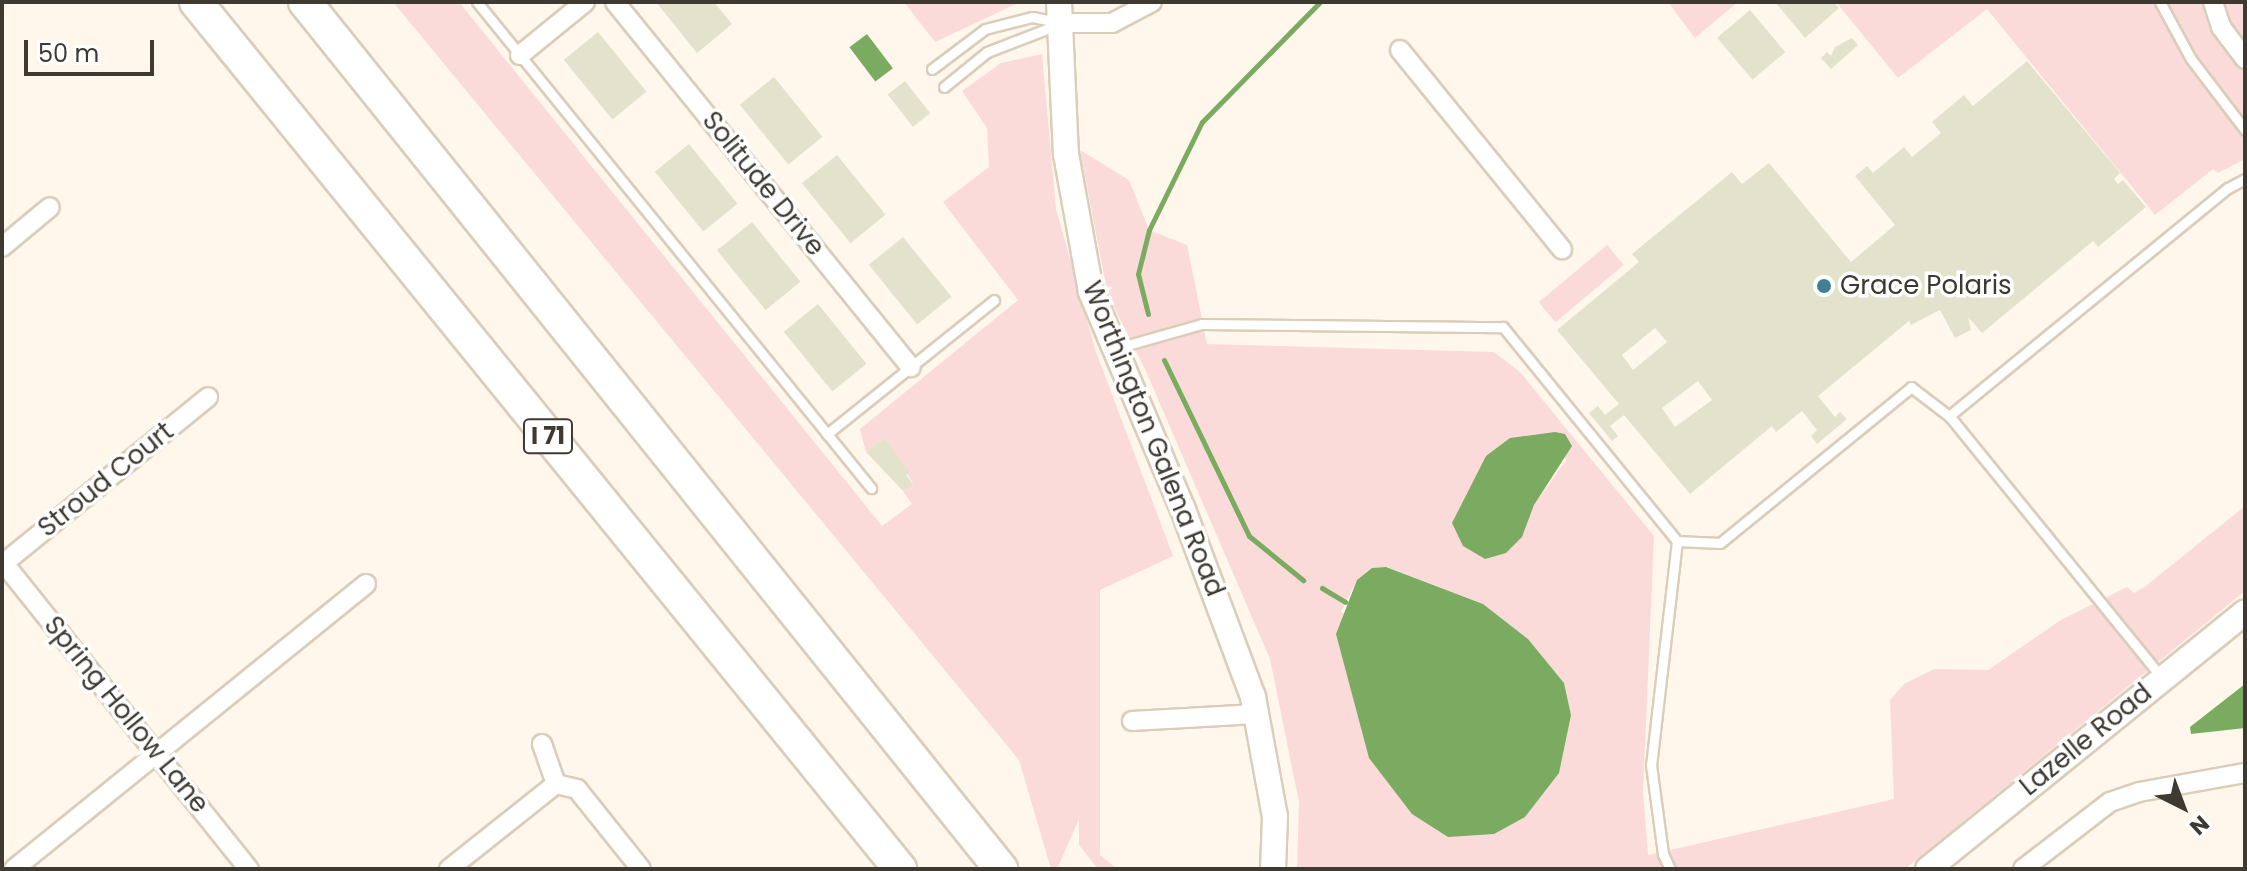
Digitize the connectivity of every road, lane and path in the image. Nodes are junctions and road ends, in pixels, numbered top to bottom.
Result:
1 (196, 2) edge
2 (305, 2) edge
3 (477, 2) edge
4 (585, 2) edge
5 (615, 2) edge
6 (1152, 2) edge
7 (2160, 2) edge
8 (2213, 2) edge
9 (1059, 12) edge
10 (1400, 50) dead end
11 (520, 55) junction
12 (2245, 59) edge
13 (932, 69) dead end
14 (944, 87) dead end
15 (2245, 130) edge
16 (2245, 179) edge
17 (50, 207) dead end
18 (2, 247) edge
19 (1562, 249) dead end
20 (994, 300) dead end
21 (1114, 349) junction
22 (911, 367) junction
23 (208, 397) dead end
24 (1949, 416) junction
25 (827, 434) junction
26 (871, 488) dead end
27 (1677, 541) junction
28 (3, 562) edge
29 (366, 584) dead end
30 (2245, 612) edge
31 (2163, 679) junction
32 (1257, 714) junction
33 (1132, 721) dead end
34 (542, 744) dead end
35 (157, 754) junction
36 (2245, 773) edge
37 (556, 784) junction
38 (14, 869) edge
39 (249, 869) edge
40 (449, 869) edge
41 (641, 869) edge
42 (900, 869) edge
43 (1001, 869) edge
44 (1273, 869) edge
45 (1670, 869) edge
46 (1928, 869) edge
47 (2023, 869) edge

1 - 42 highway, I 71
2 - 43 highway
3 - 11 lane
4 - 11 street
5 - 22 street, Solitude Drive
6 - 9 street
7 - 15 lane
8 - 12 street
9 - 13 lane
9 - 14 lane
9 - 21 street, Worthington Galena Road
10 - 19 street
11 - 25 lane
16 - 24 lane
17 - 18 street
20 - 22 lane
21 - 27 lane
21 - 32 street, Worthington Galena Road
22 - 25 lane
23 - 28 street, Stroud Court
24 - 27 lane
24 - 31 lane
25 - 26 lane
27 - 45 lane
28 - 35 street, Spring Hollow Lane
29 - 35 street
30 - 31 street, Lazelle Road
31 - 46 street, Lazelle Road
32 - 33 street
32 - 44 street, Worthington Galena Road
34 - 37 street
35 - 38 street
35 - 39 street, Spring Hollow Lane
36 - 47 street
37 - 40 street
37 - 41 street

